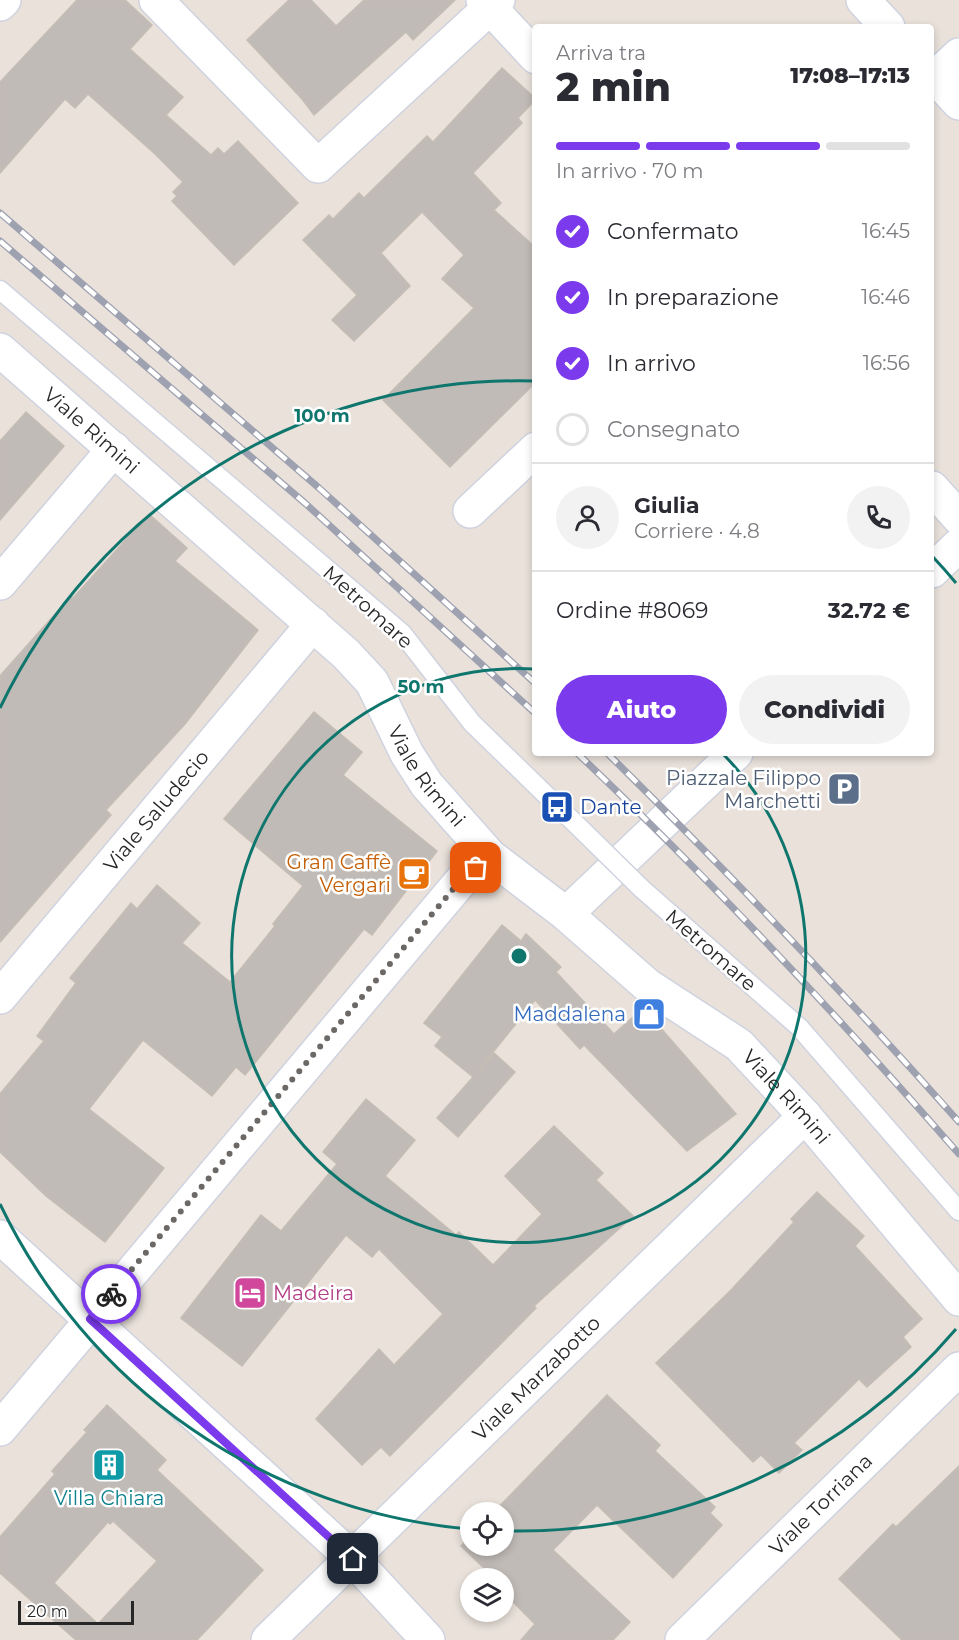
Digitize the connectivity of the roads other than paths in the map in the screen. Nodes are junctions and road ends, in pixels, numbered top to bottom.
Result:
1 (4, 0) edge
2 (156, 0) edge
3 (863, 0) edge
4 (490, 2) edge
5 (0, 4) edge
6 (885, 24) edge
7 (532, 52) edge
8 (959, 55) edge
9 (934, 75) edge
10 (934, 79) edge
11 (959, 103) edge
12 (0, 290) edge
13 (0, 350) edge
14 (114, 449) junction
15 (532, 453) edge
16 (934, 490) edge
17 (470, 511) dead end
18 (959, 518) edge
19 (959, 545) edge
20 (934, 569) edge
21 (0, 584) edge
22 (313, 624) junction
23 (733, 756) edge
24 (490, 856) junction
25 (566, 914) junction
26 (0, 997) edge
27 (805, 1116) junction
28 (959, 1211) edge
29 (0, 1237) edge
30 (959, 1299) edge
31 (90, 1319) junction
32 (959, 1369) edge
33 (0, 1429) edge
34 (353, 1559) junction
35 (268, 1640) edge
36 (428, 1640) edge
37 (682, 1640) edge

1 - 5 street
2 - 4 street
3 - 6 street
4 - 7 street
8 - 9 street
10 - 11 street
12 - 28 lane, Metromare, bridge
13 - 14 street, Viale Rimini
14 - 21 street
14 - 22 street, Viale Rimini
15 - 17 street
16 - 18 street
19 - 20 street
22 - 24 street, Viale Rimini
22 - 26 street, Viale Saludecio
23 - 25 street
24 - 25 street, Viale Rimini
24 - 31 street
25 - 27 street, Viale Rimini
27 - 30 street, Viale Rimini
27 - 34 street, Viale Marzabotto
29 - 31 street
31 - 33 street
31 - 34 street
32 - 37 street, Viale Torriana
34 - 35 street, Viale Marzabotto
34 - 36 street

